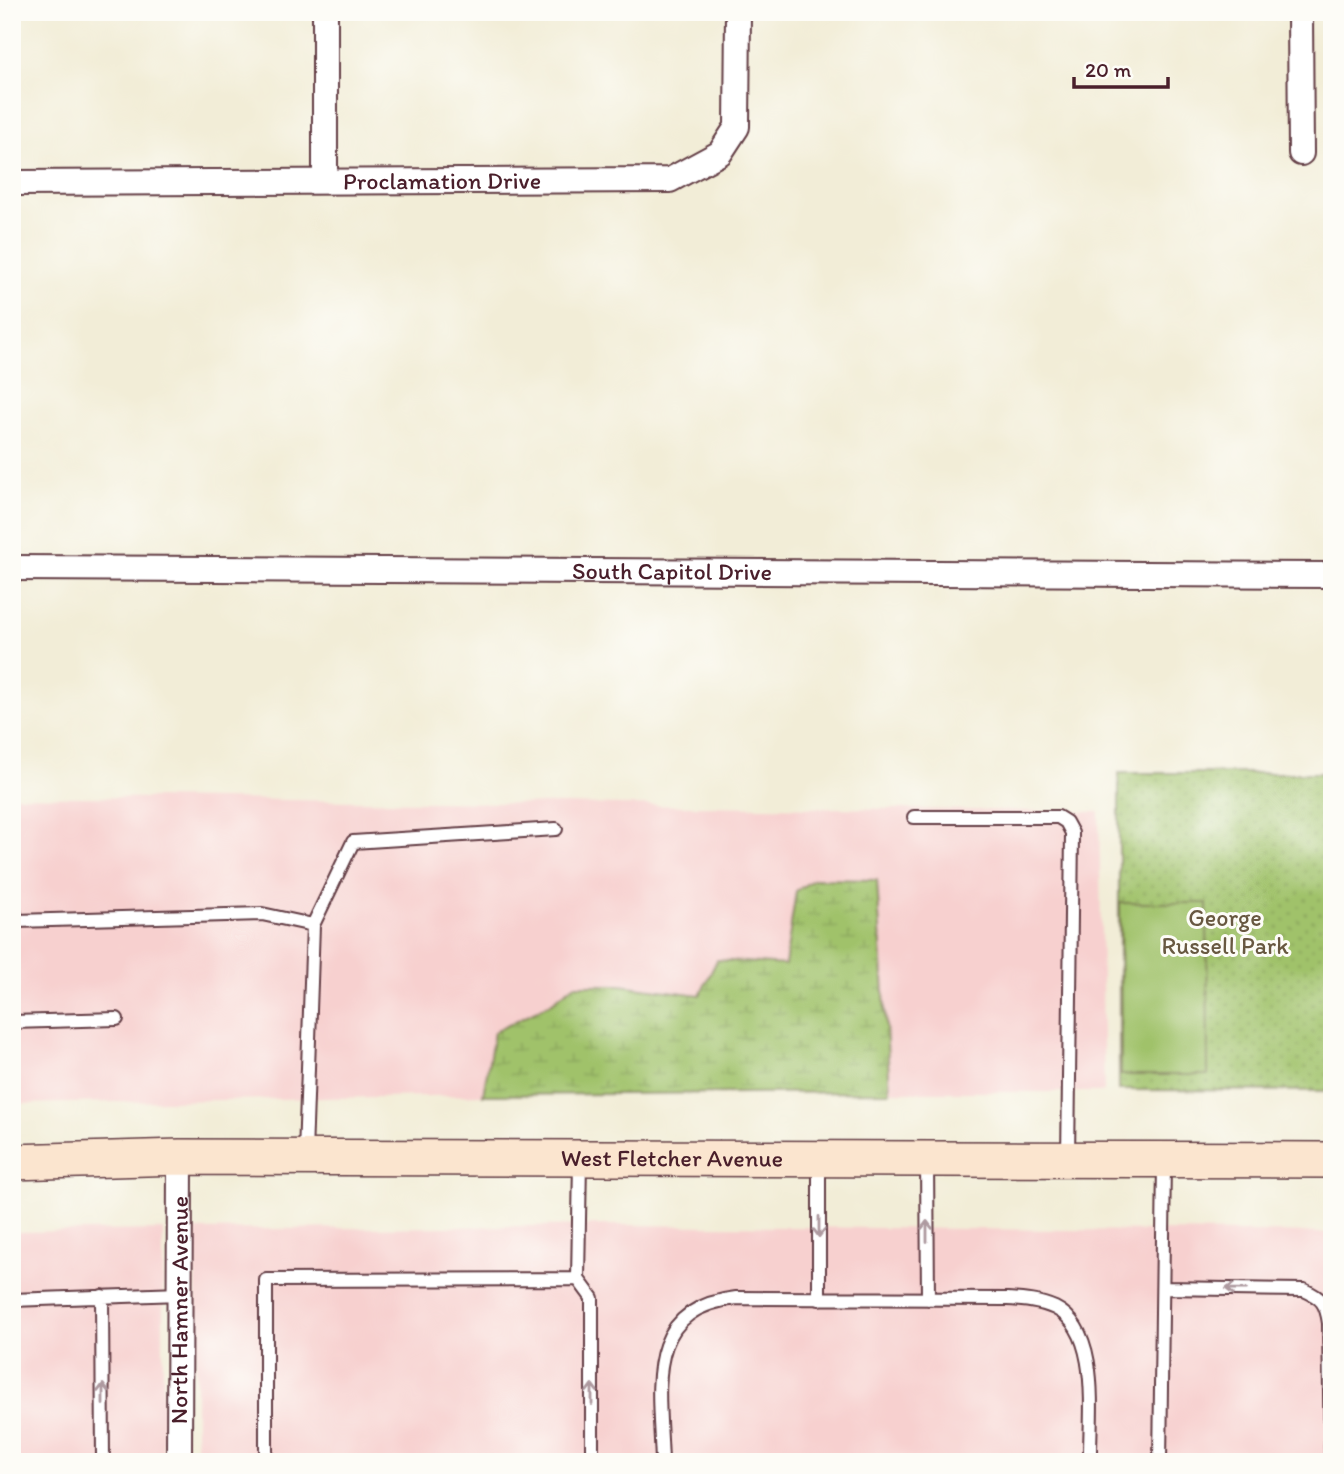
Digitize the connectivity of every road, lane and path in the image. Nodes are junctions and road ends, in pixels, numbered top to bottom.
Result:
1 (325, 12) edge
2 (738, 12) edge
3 (1300, 12) edge
4 (1301, 153) dead end
5 (325, 181) junction
6 (12, 183) edge
7 (12, 568) edge
8 (1332, 575) edge
9 (914, 817) dead end
10 (556, 829) dead end
11 (12, 898) edge
12 (313, 925) junction
13 (14, 927) edge
14 (117, 1019) dead end
15 (12, 1022) edge
16 (180, 1157) junction
17 (305, 1158) junction
18 (580, 1158) junction
19 (819, 1159) junction
20 (927, 1159) junction
21 (1068, 1159) junction
22 (1164, 1159) junction
23 (1332, 1160) edge
24 (12, 1162) edge
25 (578, 1279) junction
26 (1163, 1288) junction
27 (180, 1294) junction
28 (102, 1296) junction
29 (819, 1299) junction
30 (928, 1299) junction
31 (12, 1300) edge
32 (103, 1462) edge
33 (179, 1462) edge
34 (266, 1462) edge
35 (592, 1462) edge
36 (662, 1462) edge
37 (1090, 1462) edge
38 (1160, 1462) edge
39 (1331, 1462) edge

1 - 5 street
2 - 5 street, Proclamation Drive
3 - 4 street
5 - 6 street, Proclamation Drive
7 - 8 street, South Capitol Drive
9 - 21 lane
10 - 12 lane
11 - 13 lane
12 - 13 lane
12 - 17 lane
14 - 15 lane
16 - 17 main road, West Fletcher Avenue
16 - 24 main road, West Fletcher Avenue
16 - 27 street, North Hamner Avenue
17 - 18 main road, West Fletcher Avenue
18 - 19 main road, West Fletcher Avenue
18 - 25 lane
19 - 20 main road, West Fletcher Avenue
19 -> 29 lane
20 - 21 main road, West Fletcher Avenue
30 -> 20 lane
21 - 22 main road, West Fletcher Avenue
22 - 23 main road, West Fletcher Avenue
22 - 26 lane
25 - 34 lane
35 -> 25 lane
26 - 38 lane
39 -> 26 lane
27 - 28 lane
27 - 33 street, North Hamner Avenue
28 - 31 lane
32 -> 28 lane
29 - 30 lane
29 - 36 lane
30 - 37 lane

